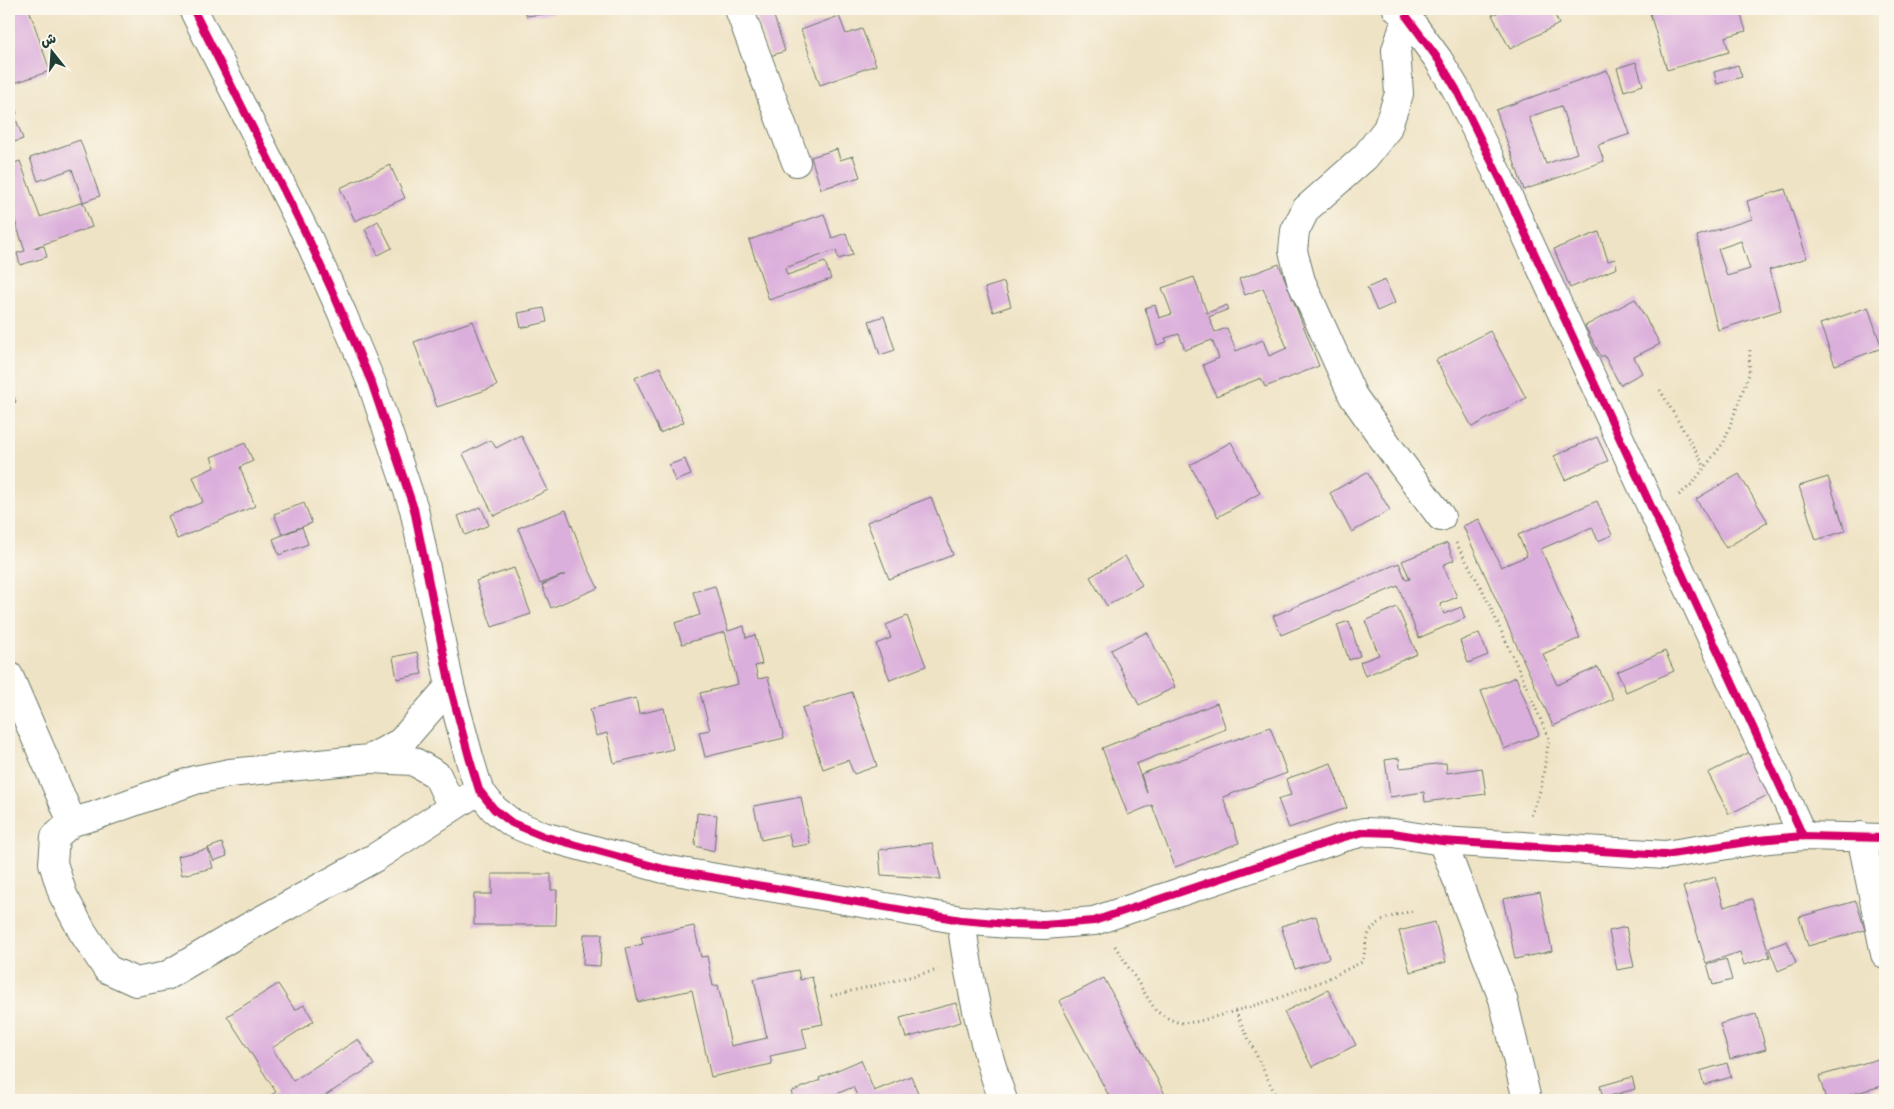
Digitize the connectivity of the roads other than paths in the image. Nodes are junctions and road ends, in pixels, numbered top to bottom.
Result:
1 (193, 9) edge
2 (739, 9) edge
3 (1402, 13) edge
4 (796, 162) dead end
5 (1441, 517) road end
6 (9, 676) edge
7 (450, 686) junction
8 (369, 759) junction
9 (479, 790) junction
10 (452, 807) junction
11 (72, 822) junction
12 (1803, 836) junction
13 (1873, 837) edge
14 (1442, 841) junction
15 (961, 920) junction
16 (1885, 954) edge
17 (1003, 1100) edge
18 (1527, 1100) edge

1 - 7 street
2 - 4 street
3 - 5 street
3 - 12 street
6 - 11 street
7 - 8 street
7 - 9 street
8 - 10 street
8 - 11 street
9 - 10 street
9 - 15 street
10 - 11 street
12 - 13 street
12 - 14 street
13 - 16 street
14 - 15 street
14 - 18 street
15 - 17 street

